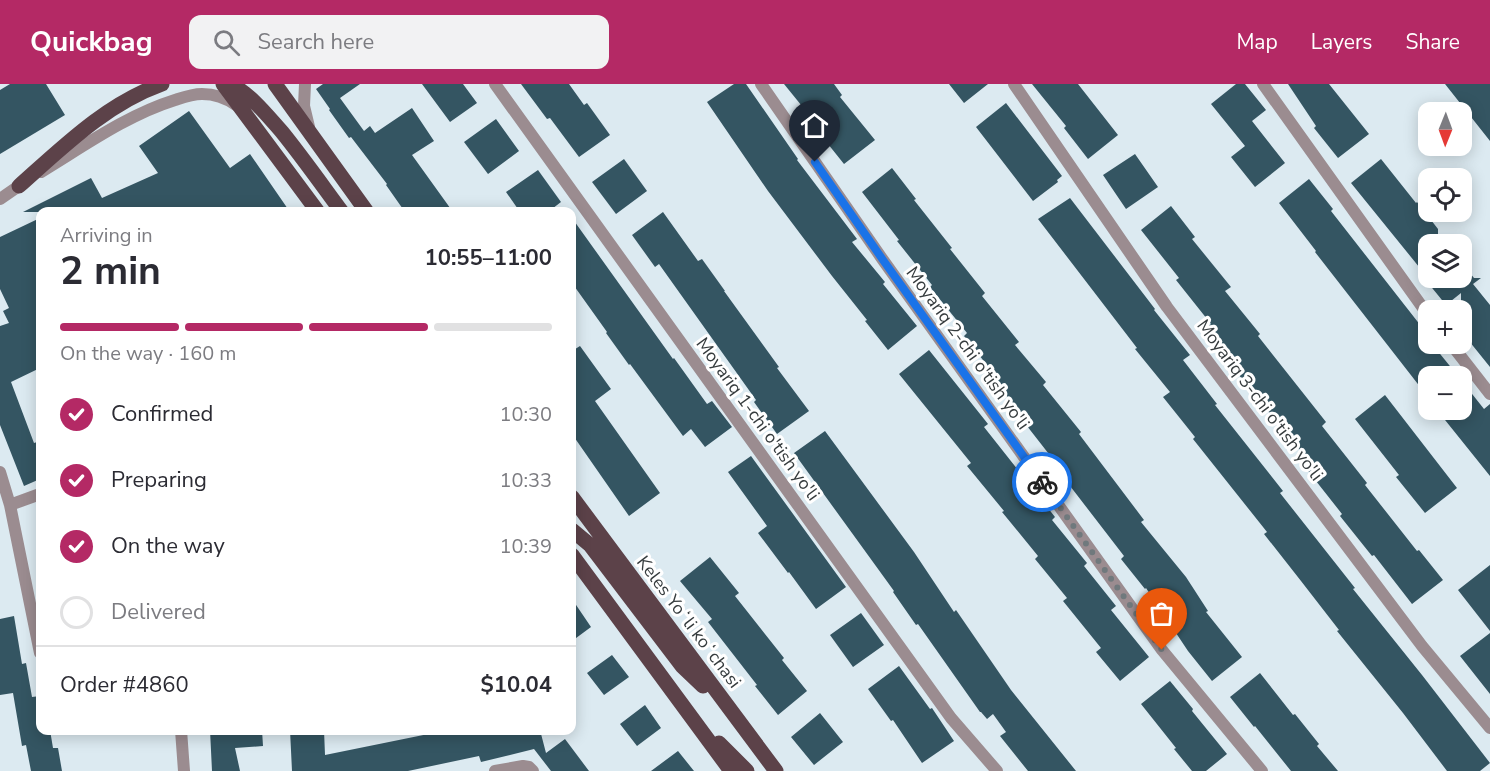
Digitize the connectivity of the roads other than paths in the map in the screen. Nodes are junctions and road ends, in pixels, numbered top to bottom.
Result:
1 (146, 84) edge
2 (162, 84) edge
3 (211, 84) edge
4 (223, 84) edge
5 (231, 84) edge
6 (305, 84) edge
7 (495, 84) edge
8 (761, 84) edge
9 (1014, 84) edge
10 (1263, 84) edge
11 (278, 85) edge
12 (192, 95) junction
13 (129, 98) junction
14 (249, 106) junction
15 (310, 131) junction
16 (19, 186) junction
17 (0, 199) edge
18 (315, 207) edge
19 (338, 207) edge
20 (363, 207) edge
21 (1418, 301) edge
22 (1459, 354) edge
23 (1490, 394) edge
24 (0, 472) edge
25 (36, 496) edge
26 (576, 502) edge
27 (10, 506) junction
28 (576, 533) edge
29 (576, 560) edge
30 (36, 633) edge
31 (734, 715) junction
32 (690, 716) junction
33 (1490, 728) edge
34 (181, 735) edge
35 (184, 771) edge
36 (495, 771) edge
37 (533, 771) edge
38 (731, 771) edge
39 (747, 771) edge
40 (776, 771) edge
41 (997, 771) edge
42 (1262, 771) edge

1 - 13 main road
2 - 13 main road
3 - 12 street
4 - 14 main road
5 - 14 main road
6 - 15 street
7 - 41 street, Moyariq 1-chi o'tish yo'li
8 - 42 street, Moyariq 2-chi o'tish yo'li
9 - 33 street, Moyariq 3-chi o'tish yo'li
10 - 21 street
11 - 14 main road
11 - 15 main road
12 - 14 street
12 - 16 street
13 - 16 main road
14 - 18 main road
14 - 19 main road
15 - 20 main road
16 - 17 street
22 - 23 street
24 - 27 street
25 - 27 street
26 - 31 main road, Keles Yoʻli koʻchasi
27 - 30 street
28 - 31 main road
29 - 32 main road
31 - 40 main road, Keles Yoʻli koʻchasi
32 - 38 main road
32 - 39 main road
34 - 35 street
36 - 37 street

